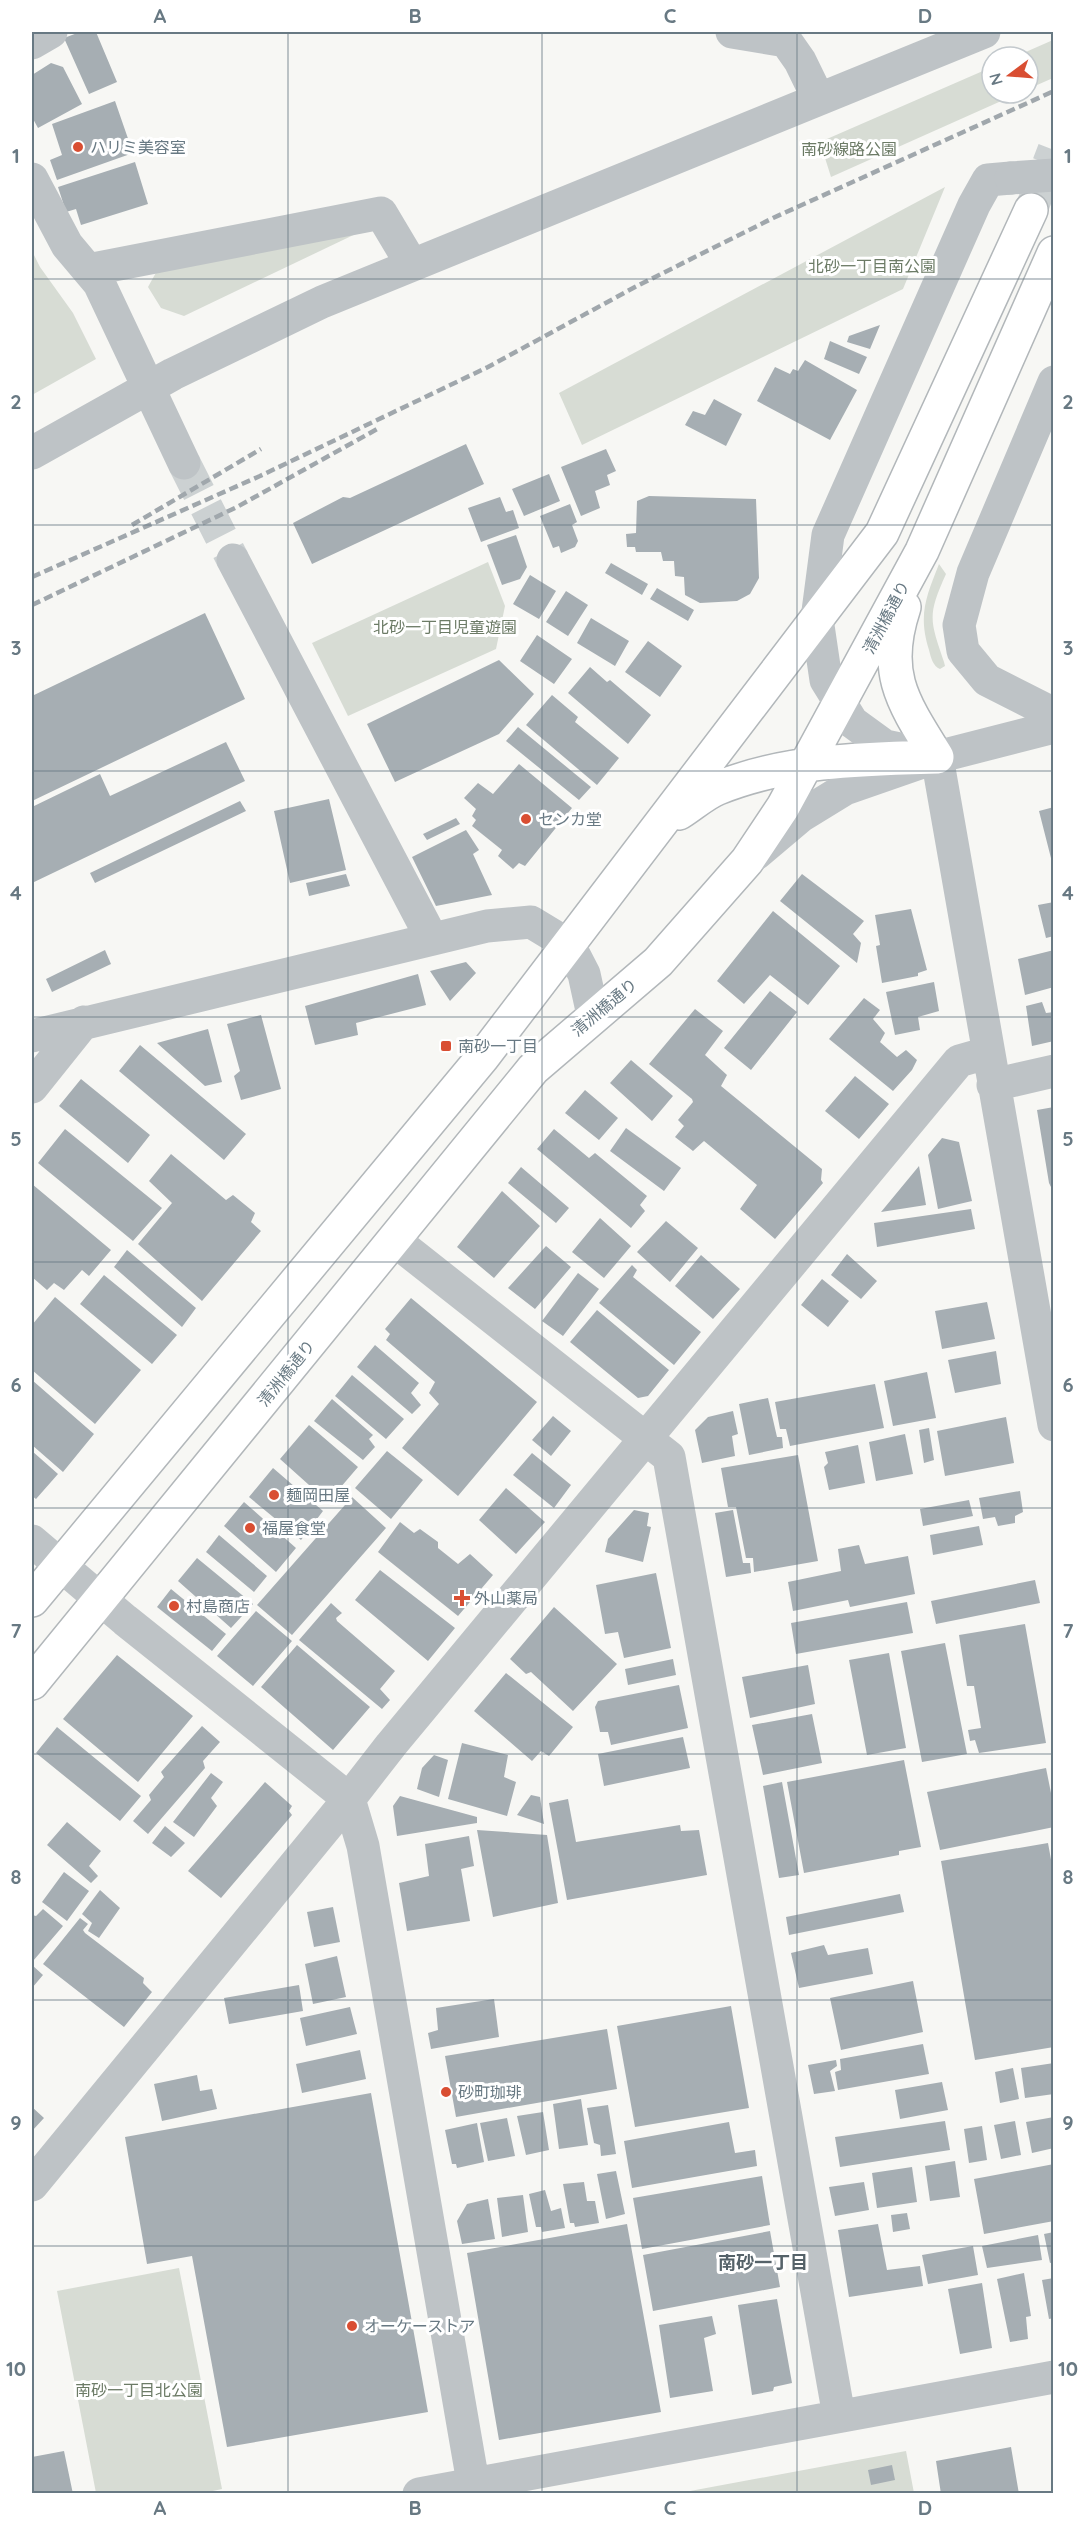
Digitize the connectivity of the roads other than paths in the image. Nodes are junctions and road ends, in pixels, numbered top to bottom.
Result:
1 (51, 32) edge
2 (732, 32) edge
3 (984, 32) edge
4 (32, 43) edge
5 (818, 98) junction
6 (1053, 175) edge
7 (32, 179) edge
8 (1031, 210) tunnel mouth
9 (1053, 253) edge
10 (412, 265) junction
11 (88, 270) junction
12 (1053, 382) edge
13 (148, 388) junction
14 (32, 453) edge
15 (184, 463) tunnel mouth
16 (922, 551) junction
17 (233, 560) tunnel mouth
18 (817, 619) junction
19 (840, 702) junction
20 (1053, 714) edge
21 (1053, 728) edge
22 (937, 757) junction
23 (806, 765) junction
24 (660, 825) junction
25 (747, 861) junction
26 (432, 939) junction
27 (568, 945) junction
28 (593, 1015) junction
29 (84, 1022) junction
30 (32, 1036) edge
31 (987, 1053) junction
32 (1053, 1071) edge
33 (993, 1085) junction
34 (32, 1087) edge
35 (394, 1240) junction
36 (1053, 1425) edge
37 (645, 1438) junction
38 (32, 1541) edge
39 (60, 1565) junction
40 (32, 1600) edge
41 (101, 1600) junction
42 (32, 1683) edge
43 (349, 1799) junction
44 (32, 2185) edge
45 (1053, 2377) edge
46 (839, 2416) junction
47 (474, 2488) edge
48 (419, 2493) edge

1 - 4 street
2 - 5 street
3 - 5 street
5 - 10 street
6 - 18 street, bridge
7 - 11 street
8 - 18 main road
9 - 16 main road, 清洲橋通り
10 - 11 street
10 - 13 street
11 - 13 street
12 - 20 street
13 - 14 street
13 - 15 street
16 - 19 main road, 清洲橋通り
16 - 22 main road
17 - 26 street
18 - 19 street
18 - 24 main road
19 - 22 street
19 - 23 main road, 清洲橋通り
21 - 22 street
22 - 23 main road
22 - 25 street
22 - 31 street
23 - 24 main road
23 - 25 main road, 清洲橋通り
24 - 27 main road
25 - 28 main road, 清洲橋通り
26 - 27 street
26 - 29 street
27 - 28 street
27 - 39 main road
28 - 35 main road, 清洲橋通り
29 - 30 street
29 - 34 street
31 - 33 street
31 - 37 street
32 - 33 street
33 - 36 street
35 - 37 street
35 - 41 main road, 清洲橋通り
37 - 43 street
37 - 46 street
38 - 39 street
39 - 40 main road
39 - 41 street
41 - 42 main road, 清洲橋通り
41 - 43 street
43 - 44 street
43 - 47 street
45 - 46 street
46 - 47 street
47 - 48 street

